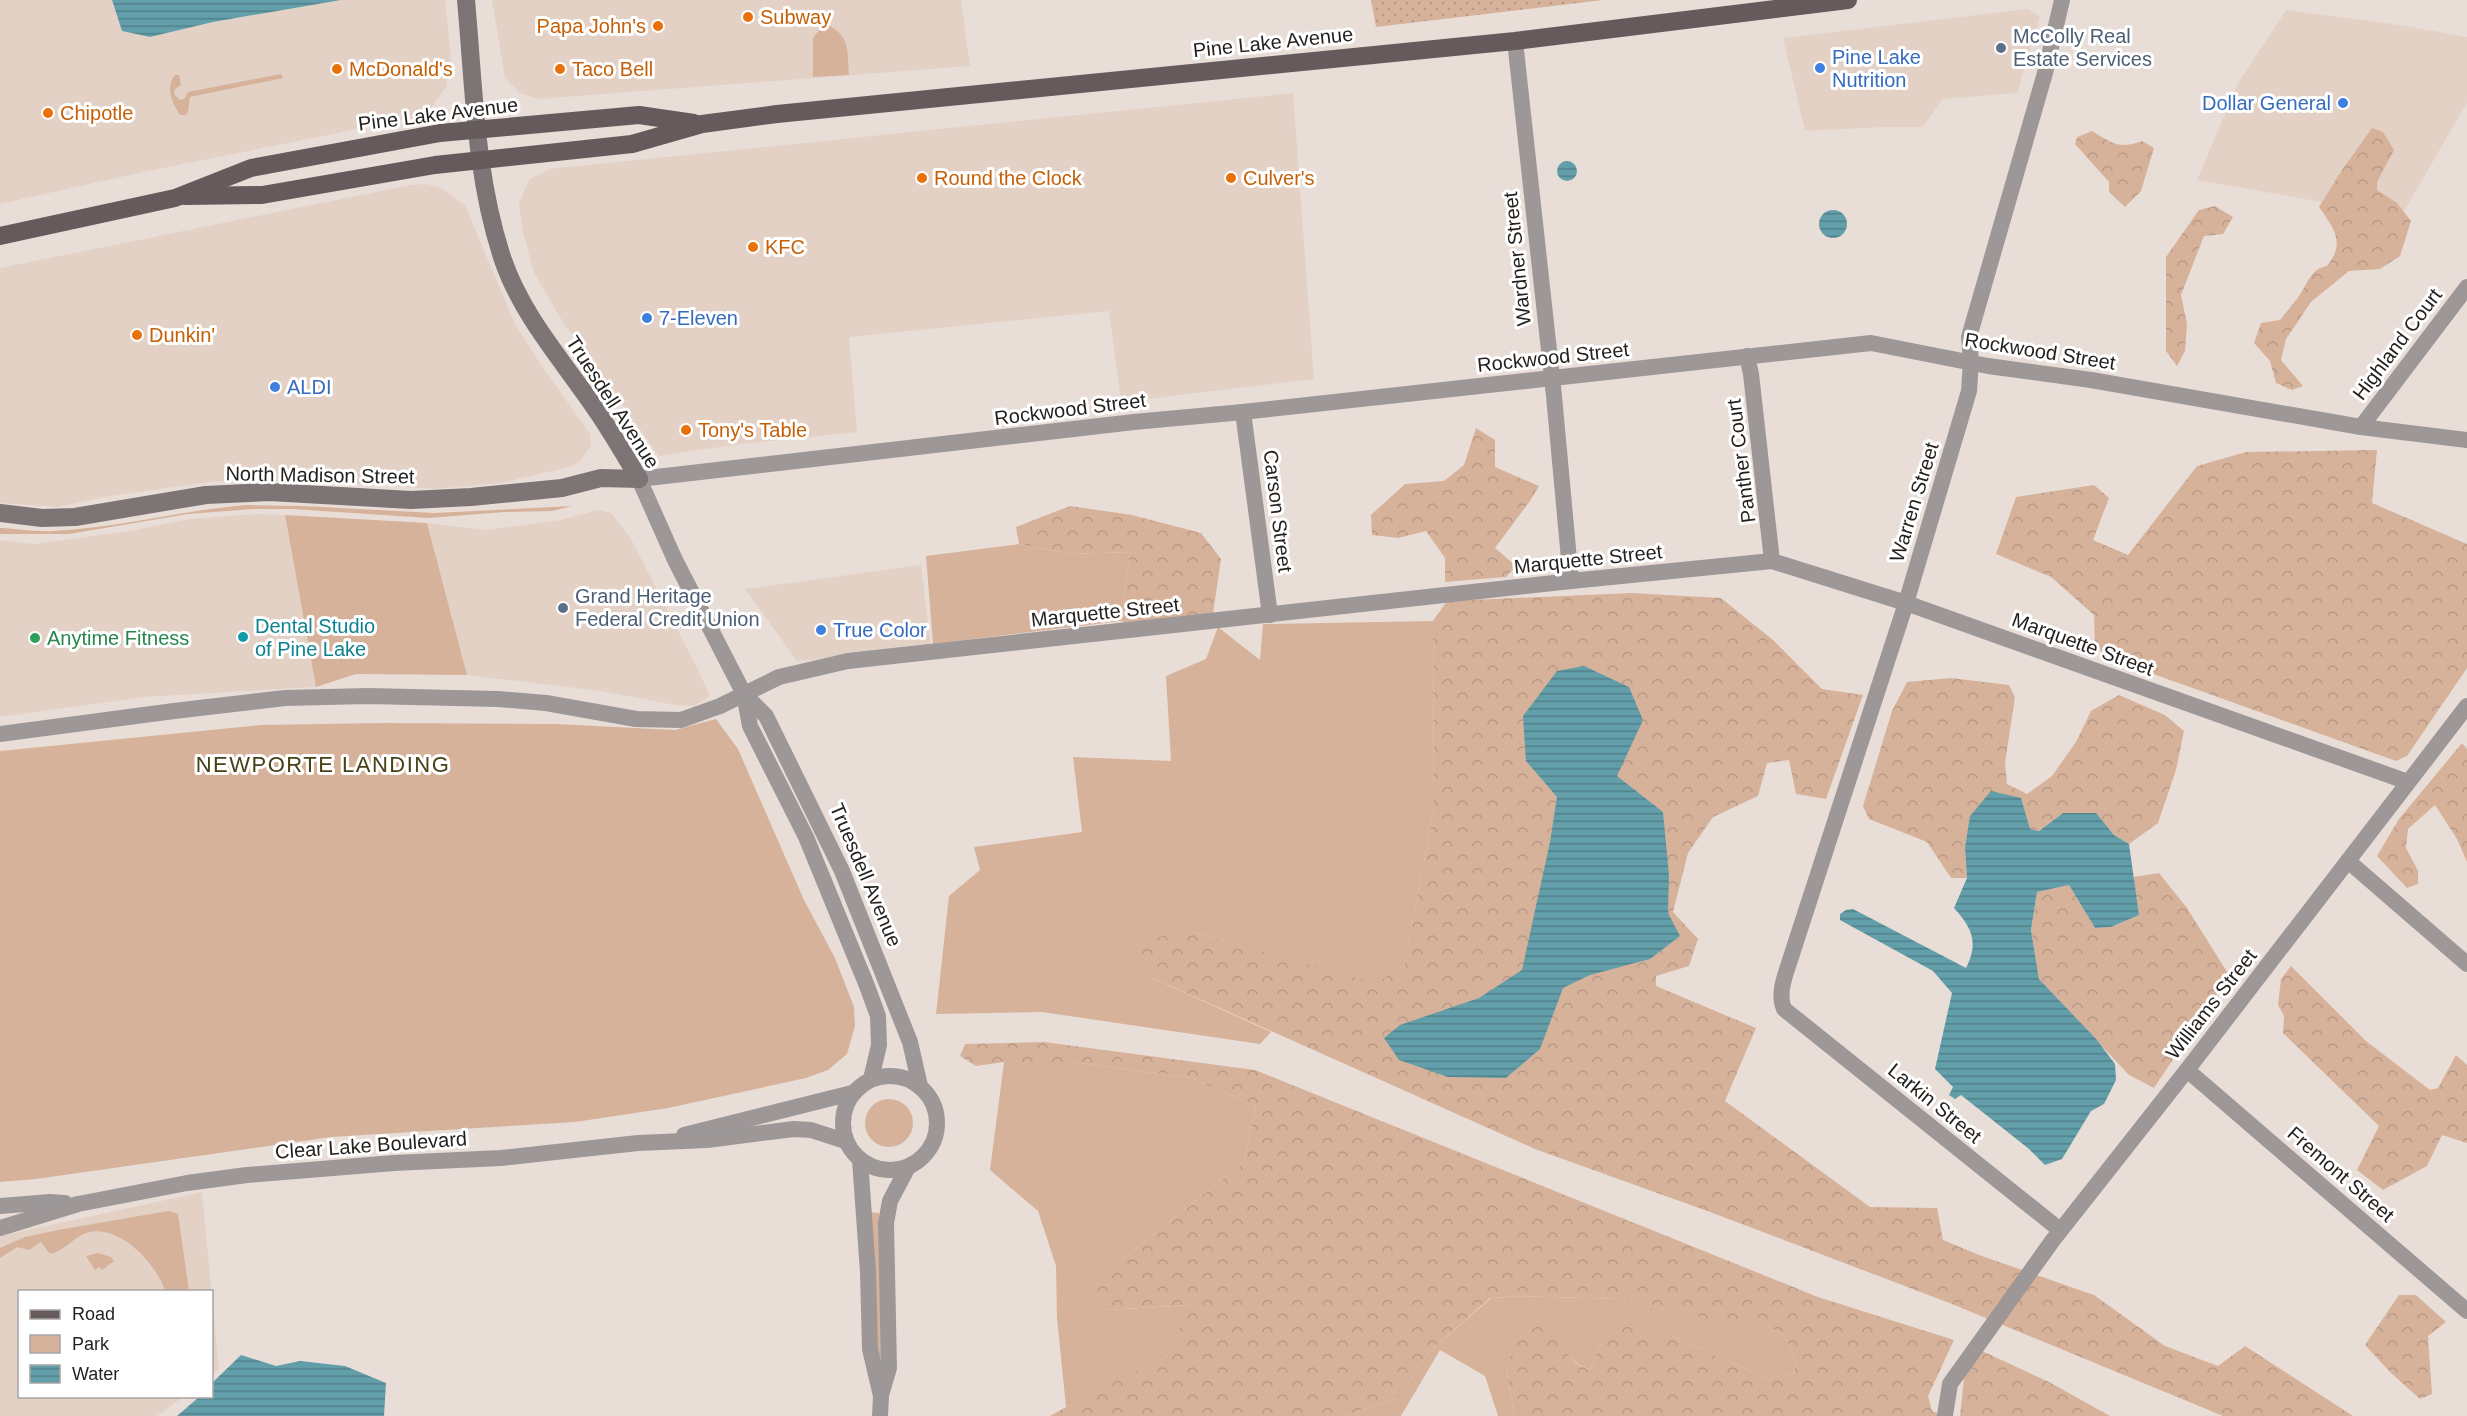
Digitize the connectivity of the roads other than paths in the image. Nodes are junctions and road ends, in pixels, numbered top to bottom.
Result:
1 (466, 0) edge
2 (1848, 0) edge
3 (2062, 0) edge
4 (1789, 4) edge
5 (1515, 41) junction
6 (702, 124) junction
7 (477, 130) junction
8 (481, 161) junction
9 (185, 196) junction
10 (0, 236) edge
11 (2467, 287) edge
12 (1747, 356) junction
13 (1971, 362) junction
14 (1551, 379) junction
15 (1244, 412) junction
16 (2361, 427) junction
17 (2467, 440) edge
18 (639, 479) junction
19 (0, 513) edge
20 (1772, 561) junction
21 (1571, 581) junction
22 (1906, 603) junction
23 (1270, 615) junction
24 (744, 694) junction
25 (2467, 706) edge
26 (0, 735) edge
27 (2408, 782) junction
28 (2348, 861) junction
29 (2467, 964) edge
30 (1784, 1009) joint
31 (2187, 1070) junction
32 (871, 1079) junction
33 (920, 1086) junction
34 (852, 1094) junction
35 (669, 1141) junction
36 (845, 1141) junction
37 (860, 1160) junction
38 (908, 1167) junction
39 (78, 1204) junction
40 (0, 1206) edge
41 (0, 1228) edge
42 (2060, 1230) junction
43 (2467, 1311) edge
44 (880, 1396) junction
45 (1944, 1415) edge
46 (880, 1416) edge

1 - 7 street, Truesdell Avenue
2 - 4 main road, Pine Lake Avenue
3 - 13 street, Warren Street
4 - 5 main road, Pine Lake Avenue
5 - 6 main road, Pine Lake Avenue
5 - 14 street, Wardner Street
6 - 7 main road, Pine Lake Avenue
6 - 8 main road, Pine Lake Avenue
7 - 8 street, Truesdell Avenue
7 - 9 main road, Pine Lake Avenue
8 - 9 main road, Pine Lake Avenue
8 - 18 street, Truesdell Avenue
9 - 10 main road, Pine Lake Avenue
11 - 16 street, Highland Court
12 - 13 street, Rockwood Street
12 - 14 street, Rockwood Street
12 - 20 street, Panther Court
13 - 16 street, Rockwood Street
13 - 22 street, Warren Street
14 - 15 street, Rockwood Street
14 - 21 street, Wardner Street
15 - 18 street, Rockwood Street
15 - 23 street, Carson Street
16 - 17 street, Rockwood Street
18 - 19 street, North Madison Street
18 - 24 street, Truesdell Avenue
20 - 21 street, Marquette Street
20 - 22 street, Marquette Street
21 - 23 street, Marquette Street
22 - 27 street, Marquette Street
22 - 30 street, Warren Street
23 - 24 street, Marquette Street
24 - 26 street, Marquette Street
24 - 32 street, Truesdell Avenue
24 - 33 street, Truesdell Avenue
25 - 27 street, Williams Street
27 - 28 street, Williams Street
28 - 29 street
28 - 31 street, Williams Street
30 - 42 street, Larkin Street
31 - 42 street, Williams Street
31 - 43 street, Fremont Street
32 - 33 street
32 - 34 street
33 - 38 street
34 - 35 street, Clear Lake Boulevard
34 - 36 street
35 - 36 street, Clear Lake Boulevard
35 - 39 street, Clear Lake Boulevard
36 - 37 street
37 - 38 street
37 - 44 street
38 - 44 street
39 - 40 street, Clear Lake Boulevard
39 - 41 street, Clear Lake Boulevard
42 - 45 street, Williams Street
44 - 46 street

